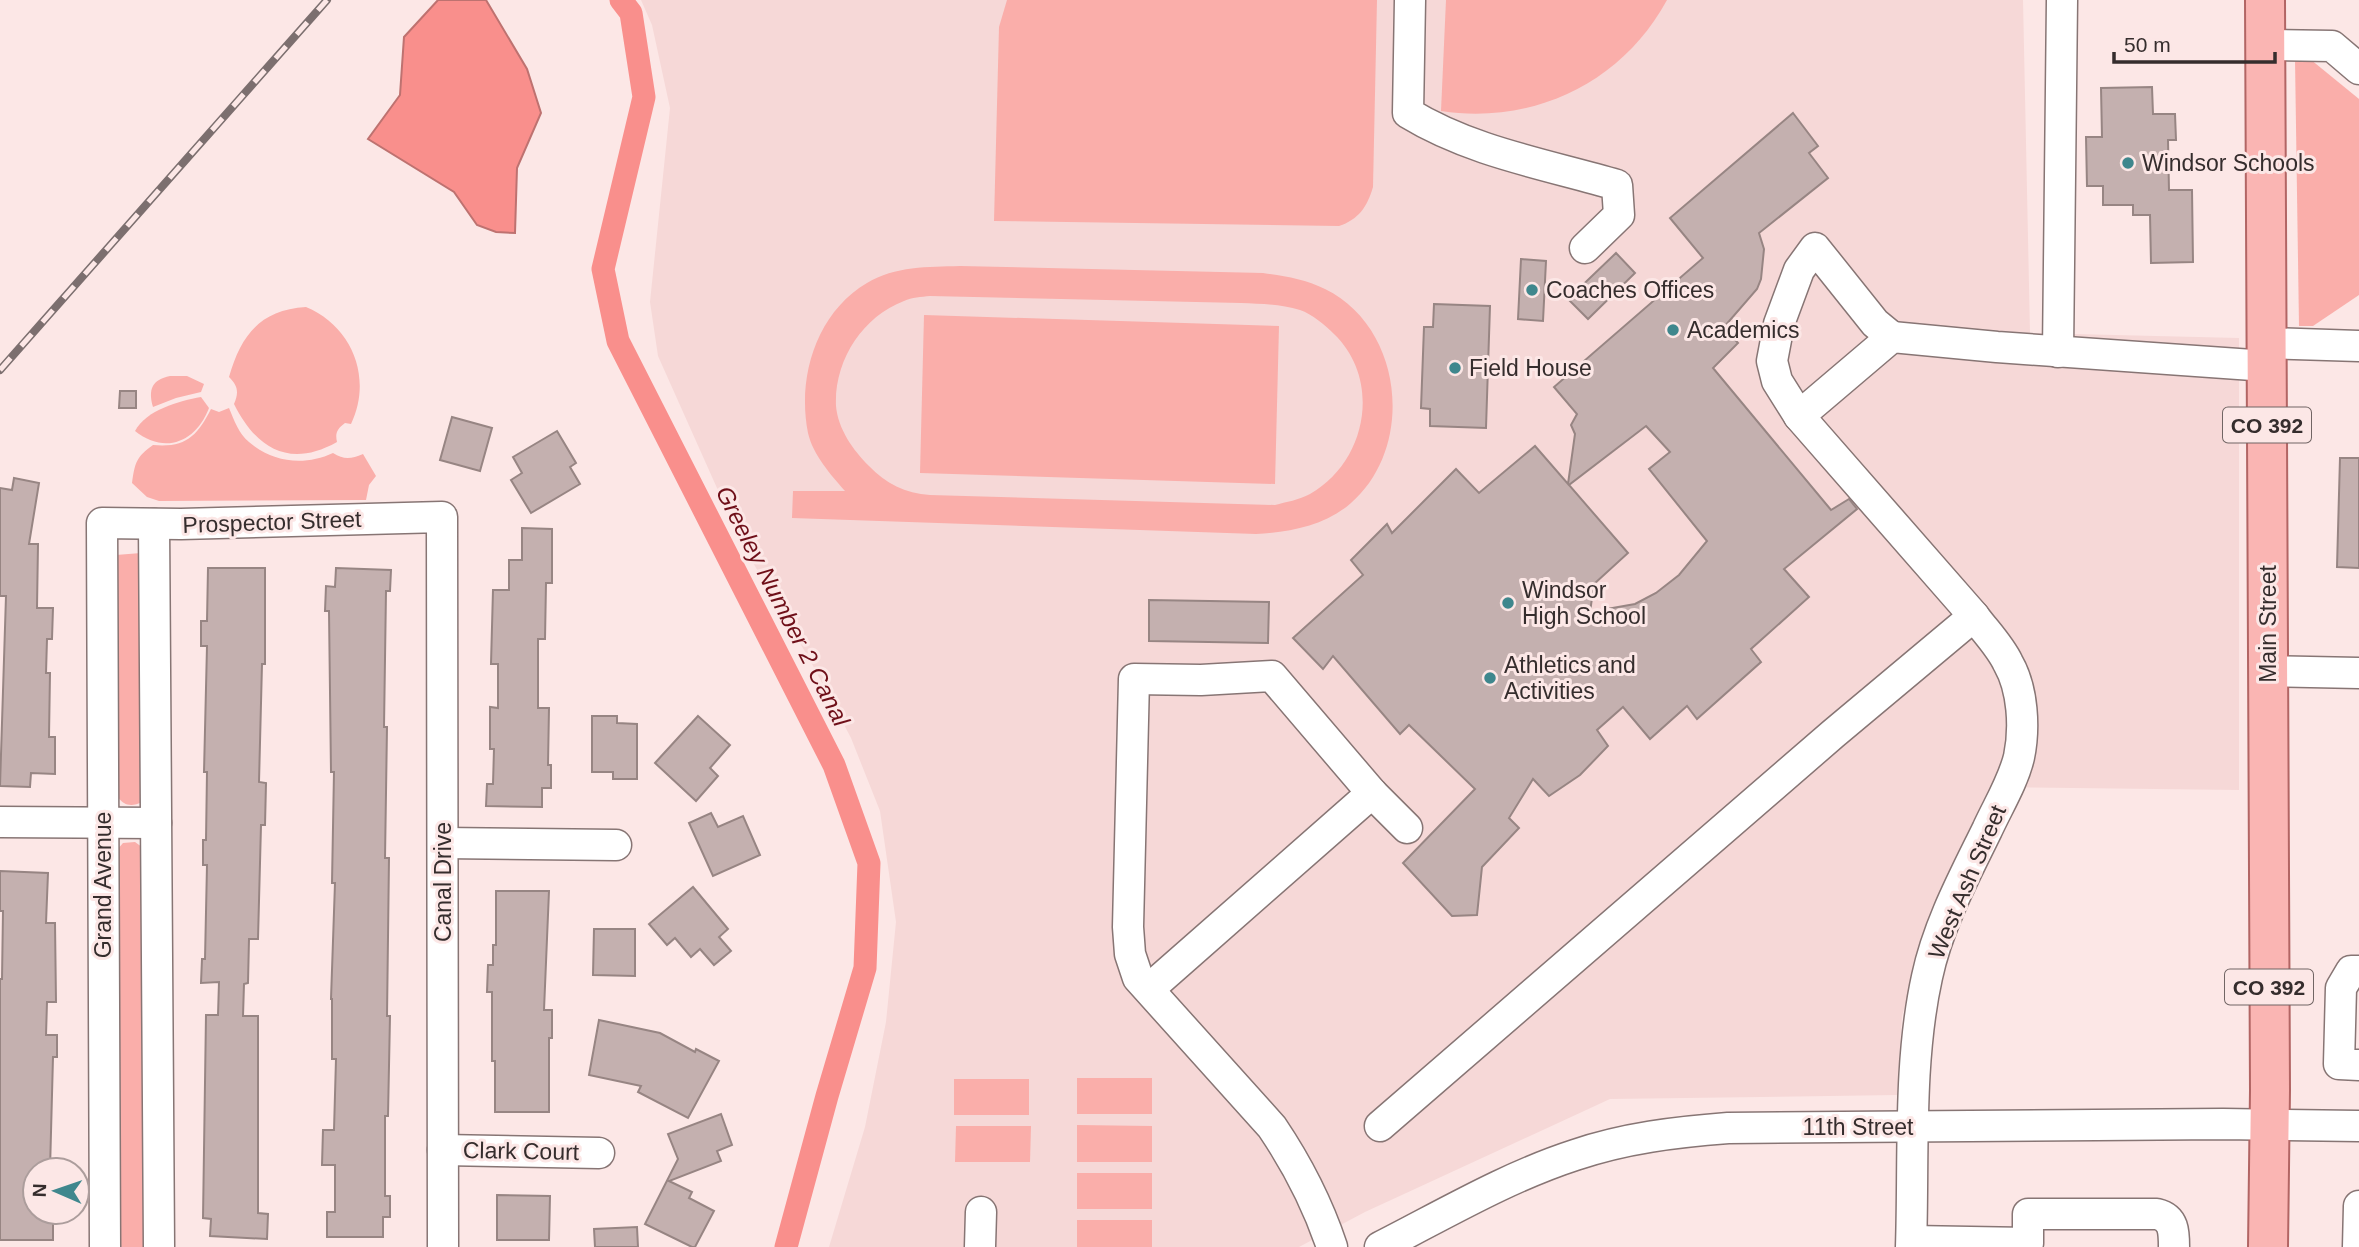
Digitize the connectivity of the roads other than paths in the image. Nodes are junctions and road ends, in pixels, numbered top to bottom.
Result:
1 (1410, 0) edge
2 (2062, 0) edge
3 (2265, 0) edge
4 (2265, 45) junction
5 (2359, 69) edge
6 (1585, 248) dead end
7 (1892, 337) junction
8 (2359, 346) edge
9 (2058, 352) junction
10 (2267, 355) junction
11 (1799, 416) junction
12 (442, 517) joint
13 (102, 523) joint
14 (154, 524) junction
15 (1974, 616) junction
16 (2268, 671) junction
17 (2359, 673) edge
18 (1372, 793) junction
19 (0, 822) edge
20 (103, 823) junction
21 (156, 823) junction
22 (1407, 828) dead end
23 (443, 843) junction
24 (616, 845) dead end
25 (2359, 971) edge
26 (1149, 989) junction
27 (2349, 1065) edge
28 (2269, 1124) junction
29 (1380, 1126) dead end
30 (2359, 1126) edge
31 (1914, 1127) junction
32 (443, 1150) junction
33 (600, 1153) dead end
34 (2359, 1206) edge
35 (981, 1212) dead end
36 (1912, 1244) edge
37 (1970, 1245) edge
38 (2028, 1245) edge
39 (104, 1247) edge
40 (159, 1247) edge
41 (443, 1247) edge
42 (980, 1247) edge
43 (1332, 1247) edge
44 (1380, 1247) edge
45 (2174, 1247) edge
46 (2268, 1247) edge
47 (2358, 1247) edge

1 - 6 street
2 - 9 street
3 - 4 main road, Main Street / CO 392
4 - 5 street
4 - 10 main road, Main Street / CO 392
7 - 9 street
7 - 11 street
7 - 11 street, West Ash Street
8 - 10 street
9 - 10 street
10 - 16 main road, Main Street / CO 392
11 - 15 street, West Ash Street
12 - 14 street, Prospector Street
12 - 23 street, Canal Drive
13 - 14 street, Prospector Street
13 - 20 street, Grand Avenue
14 - 21 street
15 - 29 street
15 - 31 street, West Ash Street
16 - 17 street
16 - 28 main road, Main Street / CO 392
18 - 22 street
18 - 26 street
18 - 26 street
19 - 20 street
20 - 21 street
20 - 39 street, Grand Avenue
21 - 40 street
23 - 24 street
23 - 32 street, Canal Drive
25 - 27 street
26 - 43 street
28 - 30 street, 11th Street
28 - 31 street, 11th Street
28 - 46 main road, Main Street / CO 392
31 - 36 street, West Ash Street
31 - 44 street, 11th Street
32 - 33 street, Clark Court
32 - 41 street, Canal Drive
34 - 47 street
35 - 42 street
36 - 37 street
37 - 38 street
38 - 45 street

